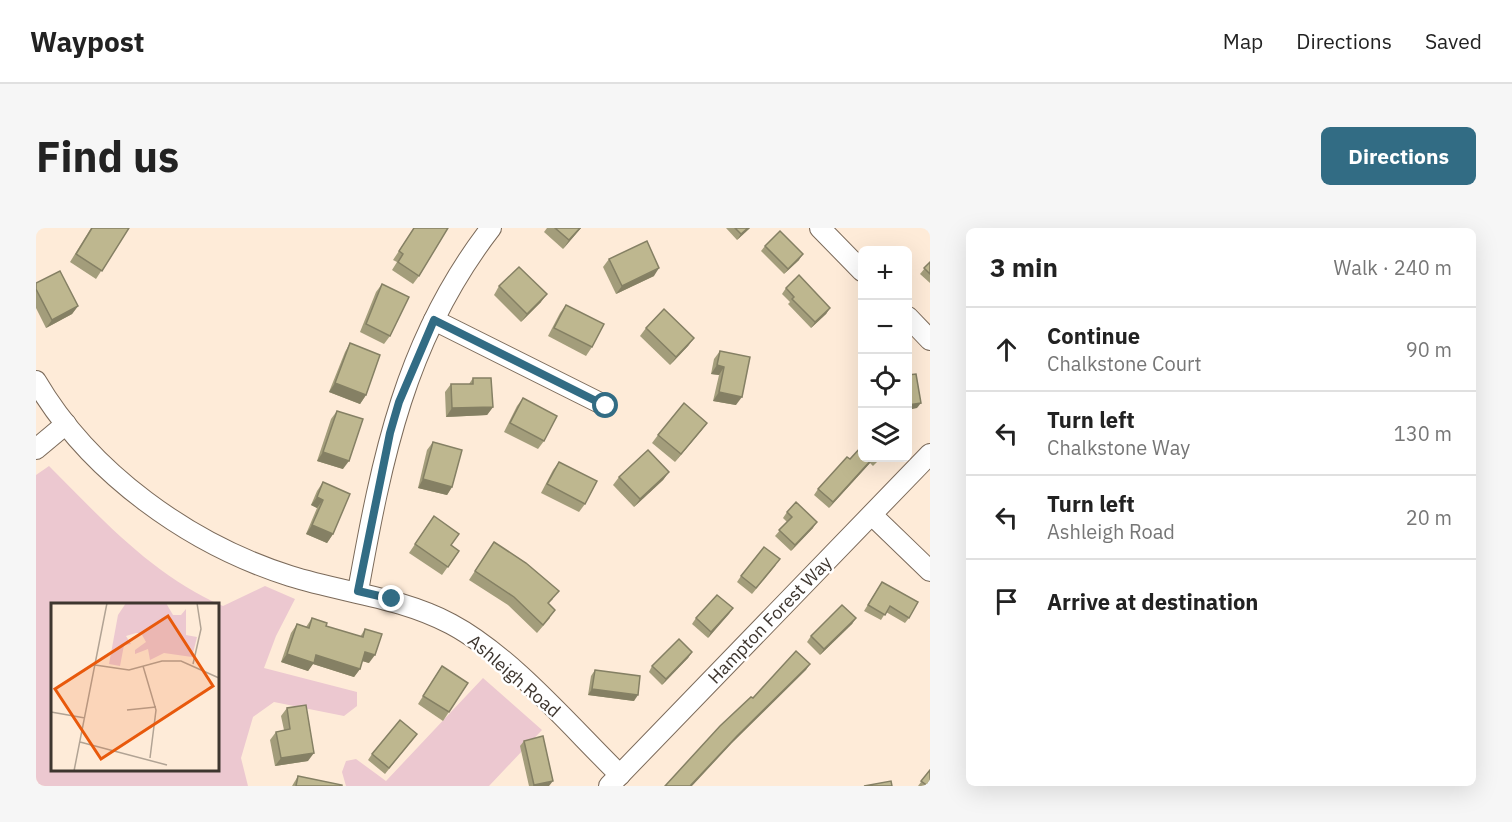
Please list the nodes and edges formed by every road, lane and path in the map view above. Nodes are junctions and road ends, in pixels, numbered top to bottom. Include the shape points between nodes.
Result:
1 (491, 228) edge
2 (820, 228) edge
3 (858, 267) edge
4 (434, 320) junction
5 (912, 321) edge
6 (930, 340) edge
7 (36, 381) edge
8 (606, 406) dead end
9 (66, 424) junction
10 (36, 449) edge
11 (930, 454) edge
12 (872, 515) junction
13 (930, 571) edge
14 (358, 591) junction
15 (614, 780) edge

1 - 4 street via 465,264
2 - 3 street
4 - 8 street
4 - 14 street via 390,433
5 - 6 street
7 - 9 street, Ashleigh Road
9 - 10 street
9 - 14 street, Ashleigh Road via 123,483 192,532 271,569
11 - 12 street, Hampton Forest Way
12 - 13 street
12 - 15 street, Hampton Forest Way
14 - 15 street, Ashleigh Road via 417,608 474,639 526,683

